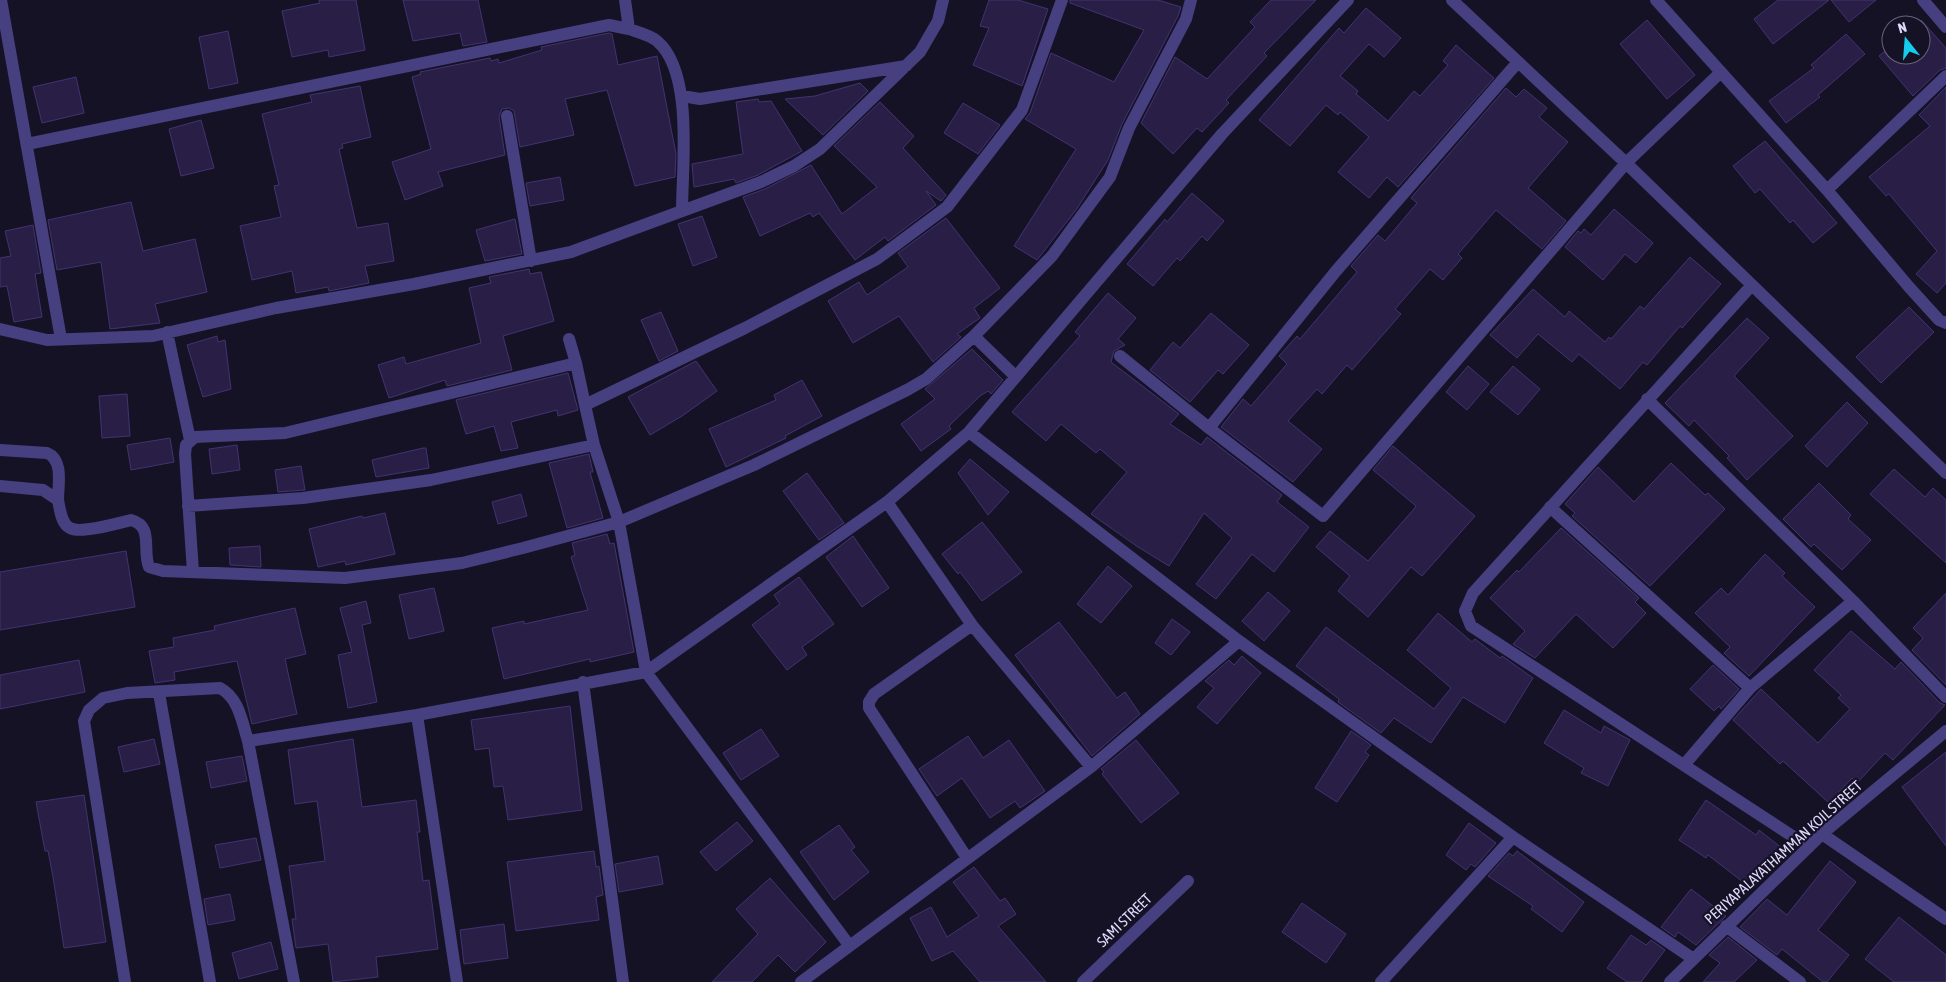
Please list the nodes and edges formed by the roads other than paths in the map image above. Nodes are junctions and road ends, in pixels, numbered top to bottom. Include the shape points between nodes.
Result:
1 (1, 0) edge
2 (625, 0) edge
3 (943, 0) edge
4 (1062, 0) edge
5 (1191, 0) edge
6 (1348, 0) edge
7 (1452, 0) edge
8 (1656, 0) edge
9 (1923, 0) edge
10 (1946, 27) edge
11 (629, 29) junction
12 (1518, 62) junction
13 (906, 66) junction
14 (1721, 72) junction
15 (1946, 76) edge
16 (682, 96) junction
17 (507, 116) dead end
18 (27, 144) junction
19 (1626, 163) junction
20 (1827, 190) junction
21 (682, 211) junction
22 (531, 260) junction
23 (1752, 285) junction
24 (1946, 323) edge
25 (0, 329) edge
26 (167, 332) junction
27 (974, 336) junction
28 (61, 339) junction
29 (569, 339) dead end
30 (1120, 356) dead end
31 (576, 363) junction
32 (1016, 377) junction
33 (1647, 398) junction
34 (585, 405) junction
35 (1209, 428) junction
36 (969, 432) junction
37 (190, 440) junction
38 (594, 445) junction
39 (0, 450) edge
40 (1946, 473) edge
41 (0, 486) edge
42 (58, 500) junction
43 (887, 502) junction
44 (188, 506) junction
45 (1550, 507) junction
46 (620, 522) junction
47 (193, 572) junction
48 (1853, 601) junction
49 (972, 625) junction
50 (1239, 641) junction
51 (646, 672) junction
52 (583, 682) junction
53 (1750, 688) junction
54 (159, 693) junction
55 (1946, 697) edge
56 (417, 715) junction
57 (1946, 731) edge
58 (248, 741) junction
59 (1684, 764) junction
60 (1091, 767) junction
61 (1822, 834) junction
62 (1513, 837) junction
63 (1809, 847) junction
64 (967, 858) junction
65 (1188, 880) dead end
66 (1946, 919) edge
67 (1726, 926) junction
68 (850, 945) junction
69 (1692, 958) junction
70 (125, 982) edge
71 (210, 982) edge
72 (294, 982) edge
73 (457, 982) edge
74 (623, 982) edge
75 (801, 982) edge
76 (1083, 982) edge
77 (1381, 982) edge
78 (1670, 982) edge
79 (1800, 982) edge

1 - 18 street
2 - 11 street
3 - 13 street via 931,35
4 - 34 street via 1022,110 947,207 877,259 745,328
5 - 27 street via 1186,19 1129,128 1110,177 1052,256
6 - 32 street via 1222,134
7 - 12 street
8 - 14 street
9 - 10 street
11 - 16 street via 656,40 667,52
11 - 18 street via 609,25
12 - 19 street
12 - 35 street via 1336,271
13 - 16 street via 700,99
13 - 21 street via 820,149 794,166 761,182
14 - 19 street
14 - 20 street
15 - 20 street
16 - 21 street
17 - 22 street
18 - 28 street
19 - 23 street
19 - 35 street via 1323,516
20 - 24 street via 1909,287 1939,320
21 - 22 street via 571,252
22 - 26 street
23 - 33 street
23 - 40 street
25 - 28 street via 47,340
26 - 28 street via 153,336
26 - 37 street
27 - 32 street
27 - 46 street via 908,390 754,465
29 - 31 street
30 - 35 street
31 - 34 street
31 - 37 street via 285,433 195,437
32 - 36 street
33 - 45 street
33 - 48 street
34 - 38 street
36 - 43 street
36 - 50 street
37 - 44 street via 185,454
38 - 44 street via 431,480 303,498
38 - 46 street
39 - 42 street via 53,455 58,466
41 - 42 street via 43,490
42 - 47 street via 63,521 69,528 78,530 131,520 139,522 145,530 149,566 163,571
43 - 49 street
43 - 51 street
44 - 47 street
45 - 53 street
45 - 59 street via 1472,593 1466,611 1471,626
46 - 47 street via 462,563 345,578
46 - 51 street
48 - 53 street
48 - 55 street
49 - 60 street
49 - 64 street via 874,694 868,708
50 - 60 street
50 - 62 street
51 - 52 street
51 - 68 street
52 - 56 street
52 - 74 street
53 - 59 street
54 - 58 street via 220,688 236,704
54 - 70 street via 126,693 103,698 89,710 84,721
54 - 71 street
56 - 58 street
56 - 73 street
57 - 61 street, PERIYAPALAYATHAMMAN KOIL STREET
58 - 72 street
59 - 63 street
60 - 64 street
61 - 63 street, PERIYAPALAYATHAMMAN KOIL STREET
61 - 66 street
62 - 69 street
62 - 77 street
63 - 67 street, PERIYAPALAYATHAMMAN KOIL STREET
64 - 68 street
65 - 76 street, SAMI STREET
67 - 69 street, PERIYAPALAYATHAMMAN KOIL STREET
67 - 79 street
68 - 75 street
69 - 78 street, PERIYAPALAYATHAMMAN KOIL STREET

